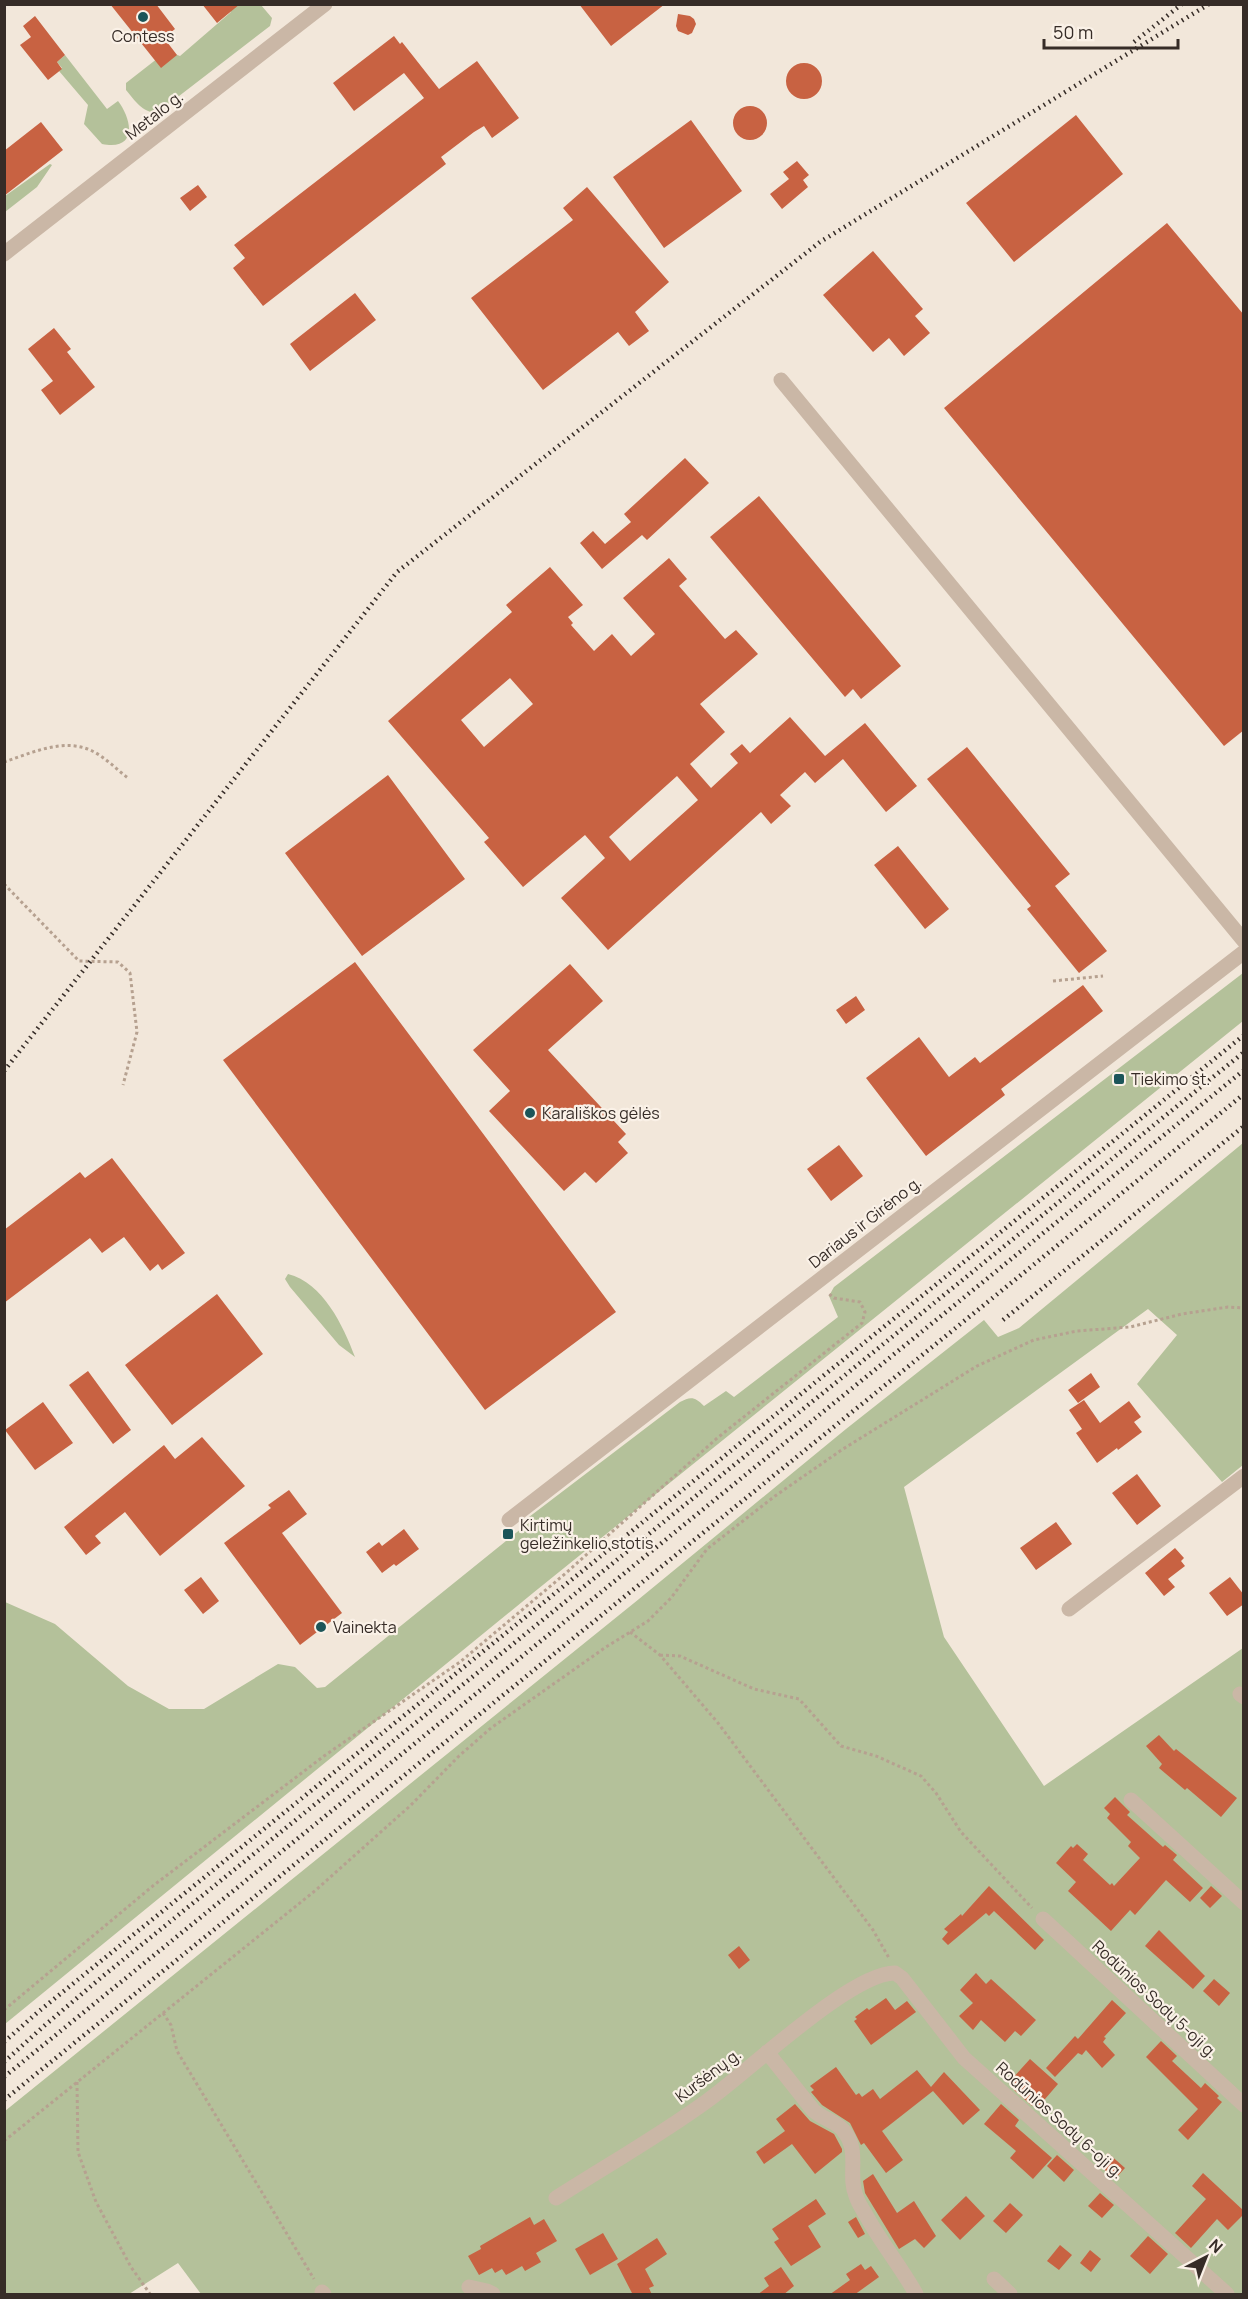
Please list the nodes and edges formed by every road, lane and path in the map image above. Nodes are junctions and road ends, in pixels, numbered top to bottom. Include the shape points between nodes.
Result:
1 (325, 4) edge
2 (4, 254) edge
3 (781, 380) dead end
4 (4, 762) edge
5 (128, 778) dead end
6 (4, 884) edge
7 (1244, 941) edge
8 (1244, 952) edge
9 (1103, 976) dead end
10 (1053, 981) dead end
11 (123, 1085) dead end
12 (815, 1283) junction
13 (1244, 1308) edge
14 (1244, 1476) edge
15 (509, 1520) dead end
16 (1069, 1609) dead end
17 (630, 1632) junction
18 (660, 1655) junction
19 (1131, 1800) dead end
20 (1244, 1903) edge
21 (1043, 1919) joint
22 (895, 1973) junction
23 (4, 2010) edge
24 (163, 2013) junction
25 (767, 2052) junction
26 (77, 2082) junction
27 (1244, 2105) edge
28 (4, 2141) edge
29 (556, 2198) dead end
30 (994, 2279) dead end
31 (469, 2287) dead end
32 (323, 2293) edge
33 (150, 2295) edge
34 (493, 2295) edge
35 (916, 2295) edge
36 (1010, 2295) edge
37 (1227, 2295) edge

1 - 2 street, Metalo g.
3 - 7 street
4 - 5 path via 44,748 65,746 90,750
6 - 11 path via 79,961 118,962 130,973 137,1032
8 - 12 street, Dariaus ir Girėno g.
9 - 10 path
12 - 15 street, Dariaus ir Girėno g.
12 - 23 path via 834,1298 860,1302 865,1312 862,1323 716,1439 460,1662 324,1756 164,1877
13 - 17 path via 1182,1314 1130,1327 1034,1340 977,1366 775,1496 706,1549 671,1598 648,1621
14 - 16 street
17 - 18 path
17 - 24 path via 491,1728 324,1882
18 - 21 path via 680,1656 754,1689 799,1699 841,1746 921,1776 961,1832
18 - 22 path via 718,1723 873,1930
19 - 20 street
21 - 27 street, Rodūnios Sodų 5-oji g.
22 - 25 street, Kuršėnų g. via 878,1976 845,1994
22 - 37 street, Rodūnios Sodų 6-oji g. via 964,2058
24 - 26 path
24 - 32 path via 171,2025 177,2051
25 - 29 street, Kuršėnų g. via 708,2101
25 - 35 street via 813,2110 837,2124 848,2137 854,2151 856,2197
26 - 28 path
26 - 33 path via 78,2152 96,2202
30 - 36 street
31 - 34 street

